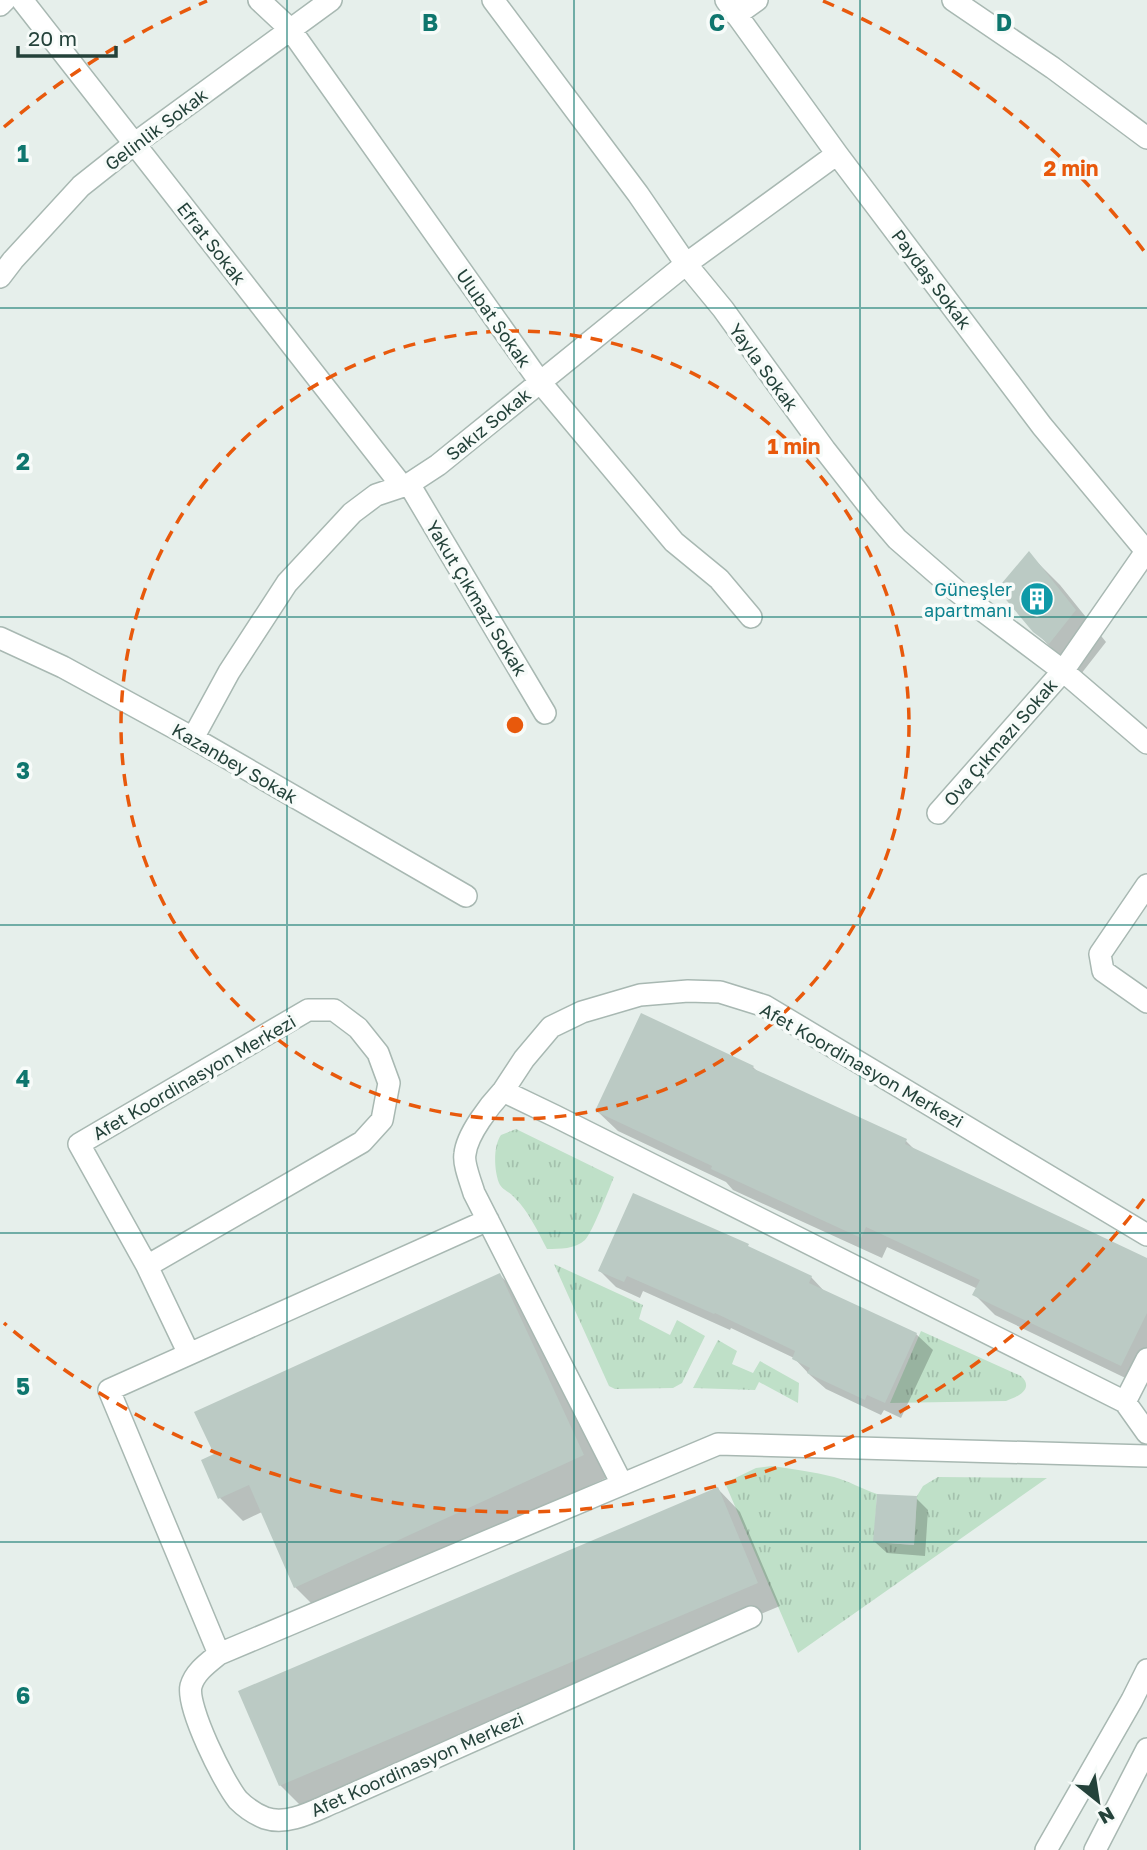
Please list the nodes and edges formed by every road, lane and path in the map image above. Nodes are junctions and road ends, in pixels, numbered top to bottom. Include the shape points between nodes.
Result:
1 (5, 0) edge
2 (22, 0) edge
3 (259, 0) edge
4 (331, 0) edge
5 (493, 0) edge
6 (757, 0) edge
7 (958, 1) edge
8 (0, 5) edge
9 (731, 7) edge
10 (290, 29) junction
11 (1147, 138) edge
12 (134, 144) junction
13 (837, 154) junction
14 (686, 264) junction
15 (0, 277) edge
16 (540, 382) junction
17 (406, 485) junction
18 (1146, 551) edge
19 (751, 617) dead end
20 (0, 638) edge
21 (1063, 671) junction
22 (545, 713) dead end
23 (192, 738) junction
24 (1147, 743) edge
25 (938, 813) dead end
26 (1147, 885) edge
27 (466, 896) dead end
28 (1147, 1002) edge
29 (503, 1091) junction
30 (488, 1220) junction
31 (1147, 1235) edge
32 (147, 1266) junction
33 (189, 1354) junction
34 (1147, 1359) edge
35 (1125, 1402) junction
36 (1147, 1433) edge
37 (1147, 1456) edge
38 (622, 1484) junction
39 (751, 1617) dead end
40 (219, 1654) junction
41 (1147, 1670) edge
42 (1147, 1749) edge
43 (1046, 1850) edge
44 (1095, 1850) edge

1 - 8 street
2 - 12 street, Efrat Sokak
3 - 10 street, Ulubat Sokak
4 - 10 street, Gelinlik Sokak
5 - 14 street, Yayla Sokak
6 - 9 street
7 - 11 street
9 - 13 street, Paydaş Sokak
10 - 12 street, Gelinlik Sokak
10 - 16 street, Ulubat Sokak
12 - 15 street, Gelinlik Sokak via 81,186
12 - 17 street, Efrat Sokak
13 - 14 street, Sakız Sokak
13 - 18 street, Paydaş Sokak via 1042,426
14 - 16 street, Sakız Sokak
14 - 21 street, Yayla Sokak via 897,539 958,592
16 - 17 street, Sakız Sokak via 461,448
16 - 19 street, Ulubat Sokak via 674,542 719,579
17 - 22 street, Yakut Çıkmazı Sokak
17 - 23 street, Sakız Sokak via 376,495 352,513 287,583
18 - 21 street, Ova Çıkmazı Sokak
20 - 23 street, Kazanbey Sokak
21 - 24 street, Yayla Sokak
21 - 25 street, Ova Çıkmazı Sokak
23 - 27 street, Kazanbey Sokak
26 - 28 street via 1100,954 1102,971
29 - 30 street, Afet Koordinasyon Merkezi via 473,1132 464,1155
29 - 31 street, Afet Koordinasyon Merkezi via 551,1027 582,1012 640,995 720,992 765,1006
29 - 35 street
30 - 33 street
30 - 38 street, Afet Koordinasyon Merkezi
32 - 32 street, Afet Koordinasyon Merkezi via 362,1142 382,1120 389,1083 378,1053 358,1028 334,1010 308,1010 79,1144
32 - 33 street, Afet Koordinasyon Merkezi
33 - 40 street via 109,1390
34 - 35 street
35 - 36 street
37 - 38 street, Afet Koordinasyon Merkezi via 718,1444
38 - 40 street, Afet Koordinasyon Merkezi
39 - 40 street, Afet Koordinasyon Merkezi via 287,1820 250,1811 237,1799 212,1756 194,1709 191,1687 201,1669
41 - 43 street
42 - 44 street

